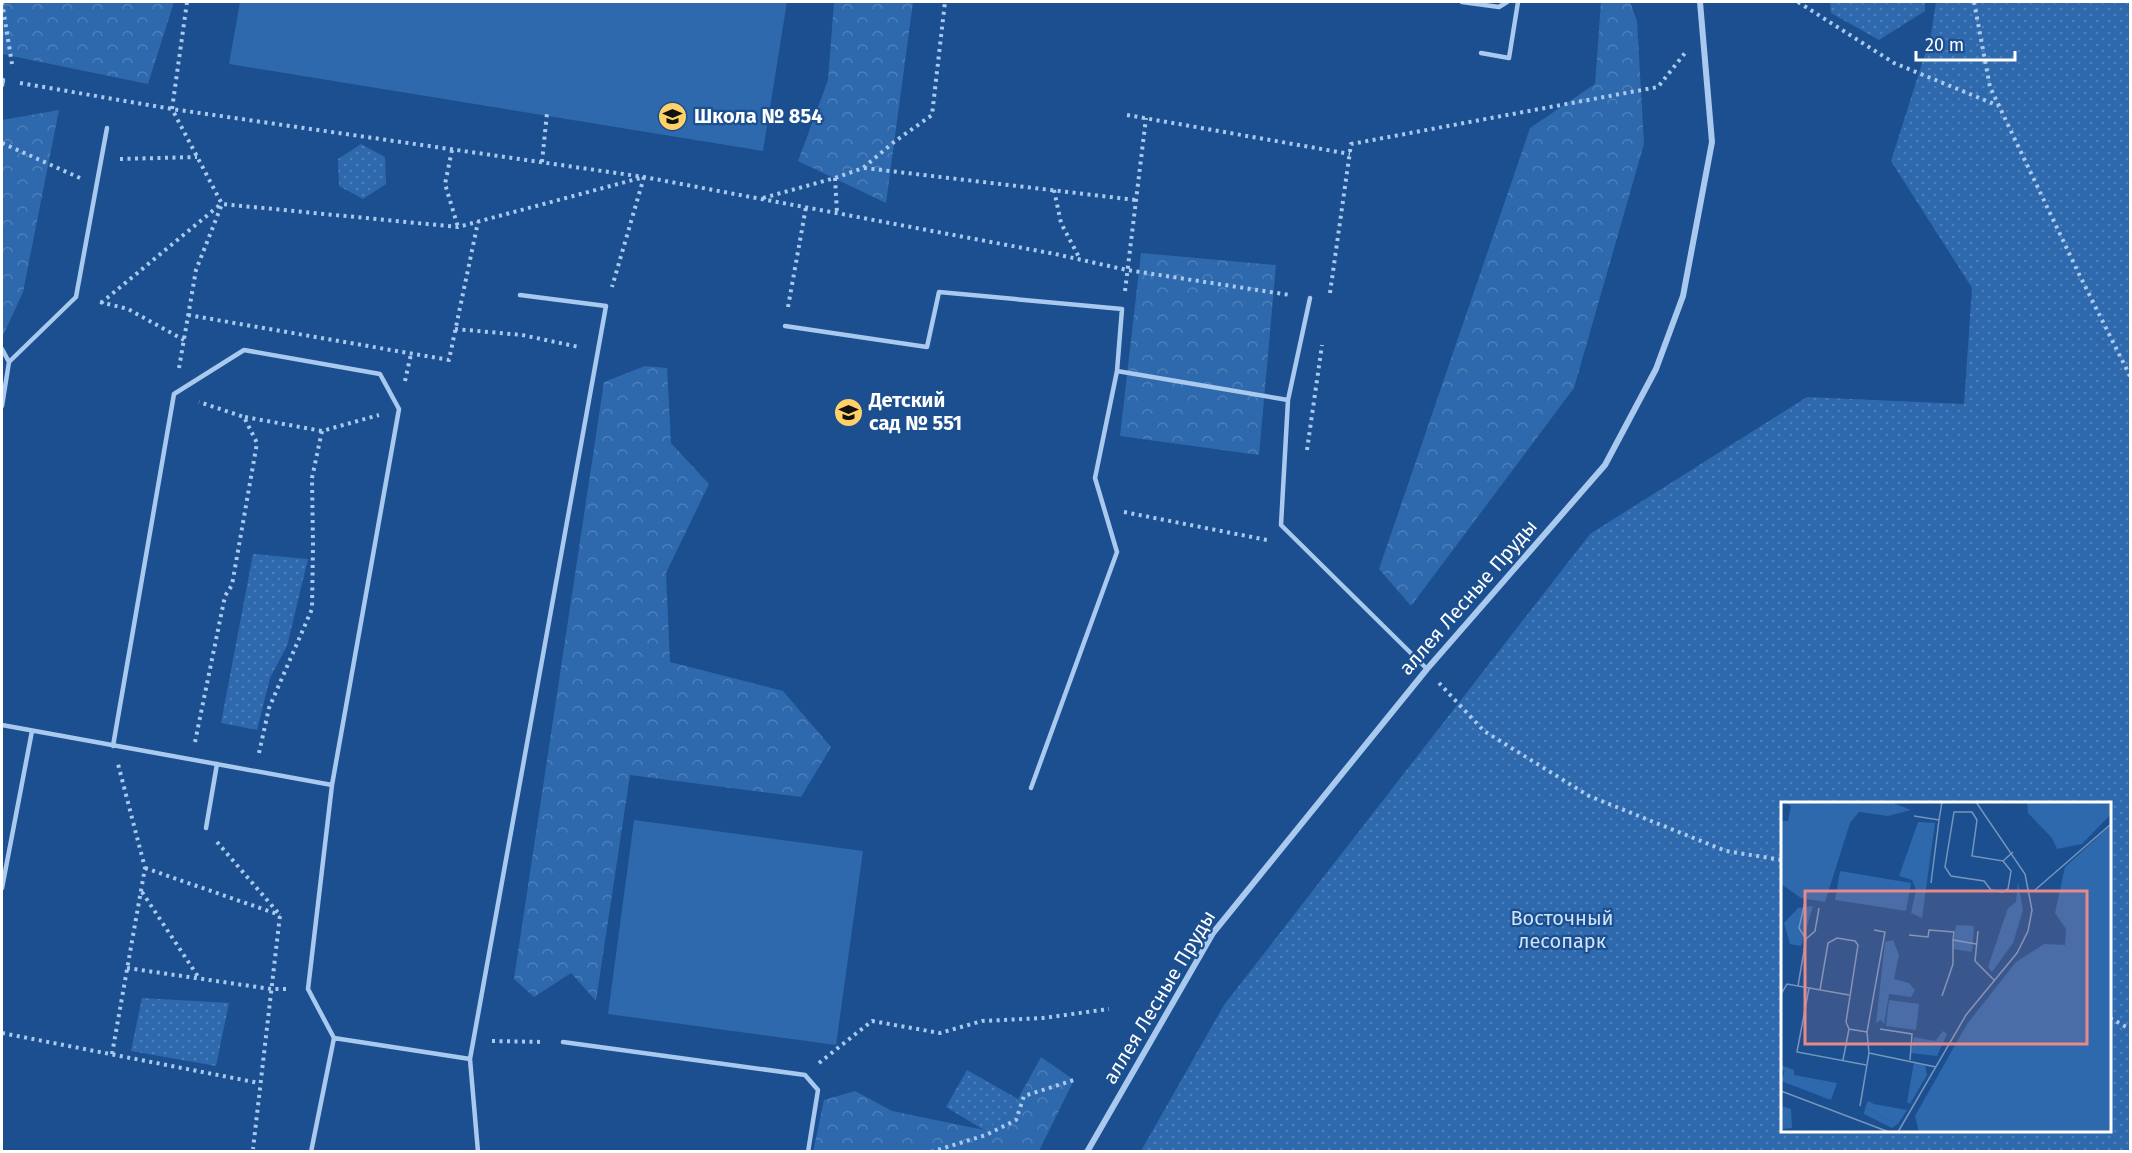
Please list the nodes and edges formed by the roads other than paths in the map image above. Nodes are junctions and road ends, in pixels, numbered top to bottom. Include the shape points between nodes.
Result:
1 (1462, 2) edge
2 (1507, 2) edge
3 (1518, 2) edge
4 (1700, 2) edge
5 (1481, 53) dead end
6 (107, 128) dead end
7 (520, 295) dead end
8 (1310, 298) road end
9 (785, 326) road end
10 (2, 349) edge
11 (9, 362) junction
12 (1118, 371) junction
13 (1288, 400) junction
14 (2, 406) edge
15 (1427, 669) junction
16 (2, 725) edge
17 (32, 731) junction
18 (113, 746) junction
19 (217, 764) junction
20 (332, 785) junction
21 (1031, 788) dead end
22 (206, 828) road end
23 (2, 888) edge
24 (334, 1038) junction
25 (563, 1042) road end
26 (470, 1059) junction
27 (311, 1152) edge
28 (478, 1152) edge
29 (808, 1152) edge
30 (1087, 1152) edge

1 - 2 lane via 1498,7
3 - 5 lane via 1509,58
4 - 15 street, аллея Лесные Пруды via 1712,142 1683,296 1656,369 1605,465
6 - 11 lane via 76,297
7 - 26 lane via 606,306
8 - 13 lane
9 - 12 lane via 927,346 939,292 1122,309
10 - 11 lane
11 - 14 lane
12 - 13 lane
12 - 21 lane via 1095,478 1117,552
13 - 15 lane via 1281,525
15 - 30 street, аллея Лесные Пруды via 1213,933
16 - 17 lane
17 - 18 lane
17 - 23 lane
18 - 19 lane
18 - 20 lane via 174,394 244,350 380,374 399,409
19 - 20 lane
19 - 22 lane
20 - 24 lane via 309,989
24 - 26 lane
24 - 27 lane
25 - 29 lane via 805,1075 818,1090
26 - 28 lane

